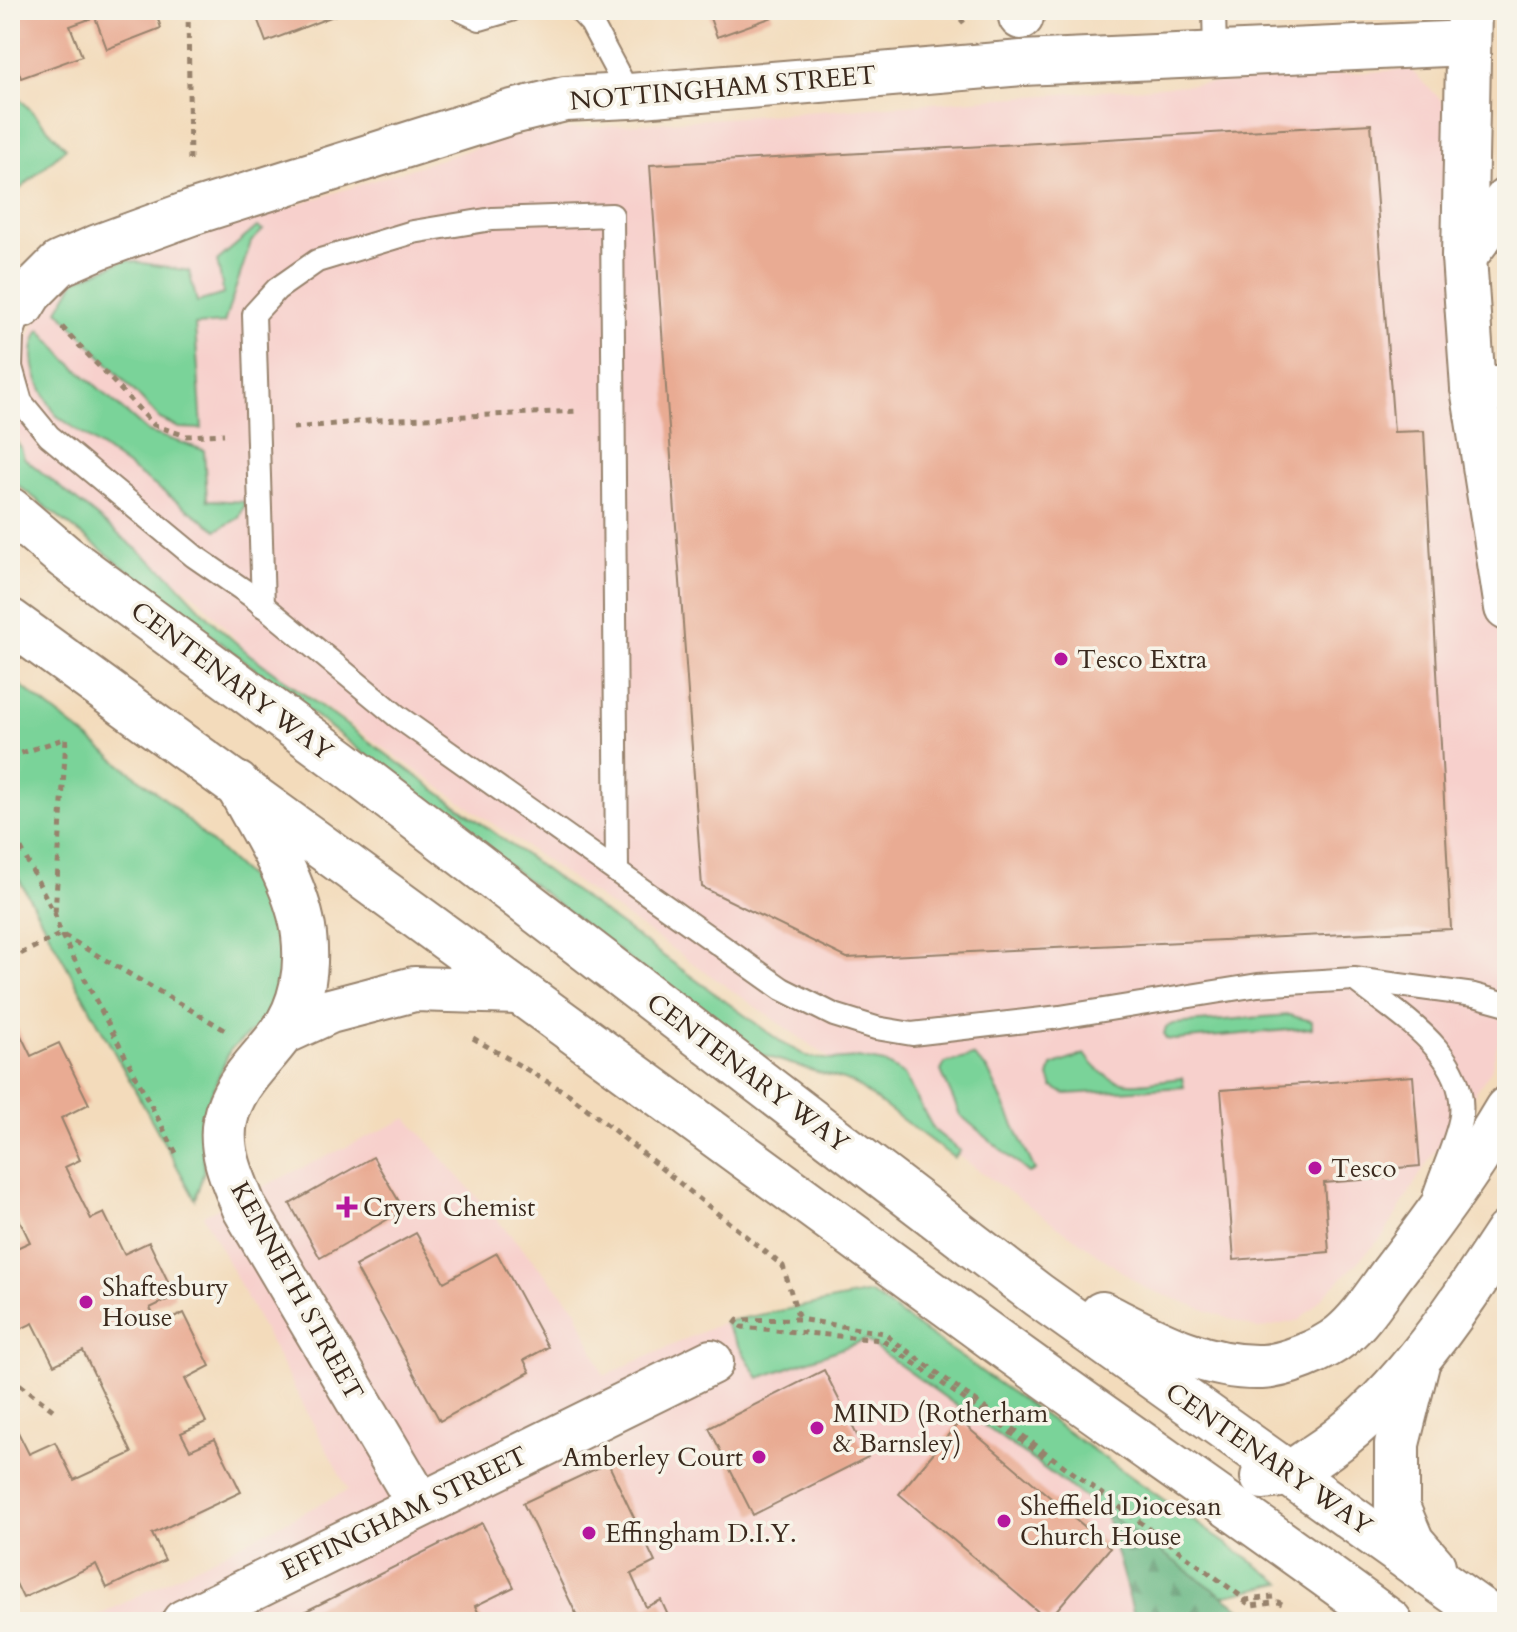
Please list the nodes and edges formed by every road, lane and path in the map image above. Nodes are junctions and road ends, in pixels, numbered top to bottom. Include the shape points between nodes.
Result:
1 (188, 10) edge
2 (461, 10) edge
3 (511, 10) edge
4 (579, 10) edge
5 (1214, 10) edge
6 (1469, 27) edge
7 (1215, 53) junction
8 (630, 96) junction
9 (1507, 200) edge
10 (191, 213) junction
11 (1464, 257) junction
12 (26, 300) junction
13 (1490, 388) edge
14 (614, 410) junction
15 (258, 431) junction
16 (10, 510) edge
17 (263, 606) junction
18 (1507, 608) edge
19 (10, 621) edge
20 (10, 757) edge
21 (237, 784) junction
22 (10, 827) edge
23 (617, 872) junction
24 (55, 915) junction
25 (61, 934) junction
26 (10, 959) edge
27 (1354, 979) junction
28 (519, 992) junction
29 (1507, 1004) edge
30 (467, 1034) dead end
31 (273, 1043) junction
32 (1507, 1109) edge
33 (177, 1155) dead end
34 (1507, 1233) edge
35 (1421, 1236) junction
36 (966, 1240) junction
37 (799, 1319) junction
38 (1419, 1357) junction
39 (711, 1362) junction
40 (10, 1377) edge
41 (53, 1410) dead end
42 (1288, 1473) junction
43 (1185, 1474) junction
44 (420, 1505) junction
45 (1452, 1590) junction
46 (1283, 1595) dead end
47 (1278, 1602) dead end
48 (184, 1622) edge
49 (1390, 1622) edge
50 (1497, 1622) edge

1 - 10 path
2 - 3 lane via 480,19
4 - 8 lane
5 - 7 lane
6 - 7 main road, NOTTINGHAM STREET
6 - 11 main road
7 - 8 main road, NOTTINGHAM STREET via 1009,64
8 - 10 main road, NOTTINGHAM STREET via 565,99 508,113
9 - 11 main road
10 - 12 main road, NOTTINGHAM STREET via 59,264
11 - 13 main road
12 - 15 path via 154,425 186,436
12 - 17 lane via 12,336 11,367 21,402 49,436
13 - 18 main road
14 - 15 path
14 - 15 lane via 612,215 492,219 413,232 317,261 277,289 254,314
14 - 23 lane
15 - 17 lane
16 - 36 main road, CENTENARY WAY
17 - 23 lane via 397,716
19 - 21 main road
20 - 24 path via 66,738
21 - 28 main road
21 - 31 main road, KENNETH STREET via 294,894 304,934 299,1002
22 - 24 path
23 - 27 lane via 782,989 834,1015 912,1034 1258,985
24 - 25 path
25 - 26 path
25 - 31 path
25 - 33 path
27 - 29 lane
27 - 35 lane via 1435,1046 1457,1081 1461,1116
28 - 31 main road, KENNETH STREET via 414,989 330,1011
28 - 43 main road
30 - 37 path via 570,1095 783,1266
31 - 44 main road, KENNETH STREET via 235,1089 224,1123 227,1163 245,1209
32 - 35 main road
34 - 38 main road
35 - 36 main road via 1341,1336 1302,1357 1265,1367 1224,1365 1174,1349
36 - 42 main road, CENTENARY WAY
37 - 39 path via 738,1320
37 - 46 path via 883,1333 1246,1600
38 - 42 main road via 1343,1438
38 - 45 main road via 1397,1444 1397,1507 1412,1542
39 - 44 main road, EFFINGHAM STREET
39 - 47 path via 730,1347 742,1327 882,1340 1252,1606
40 - 41 path
42 - 43 main road via 1250,1479
42 - 45 main road, CENTENARY WAY
43 - 49 main road
44 - 48 main road, EFFINGHAM STREET
45 - 50 main road, CENTENARY WAY

